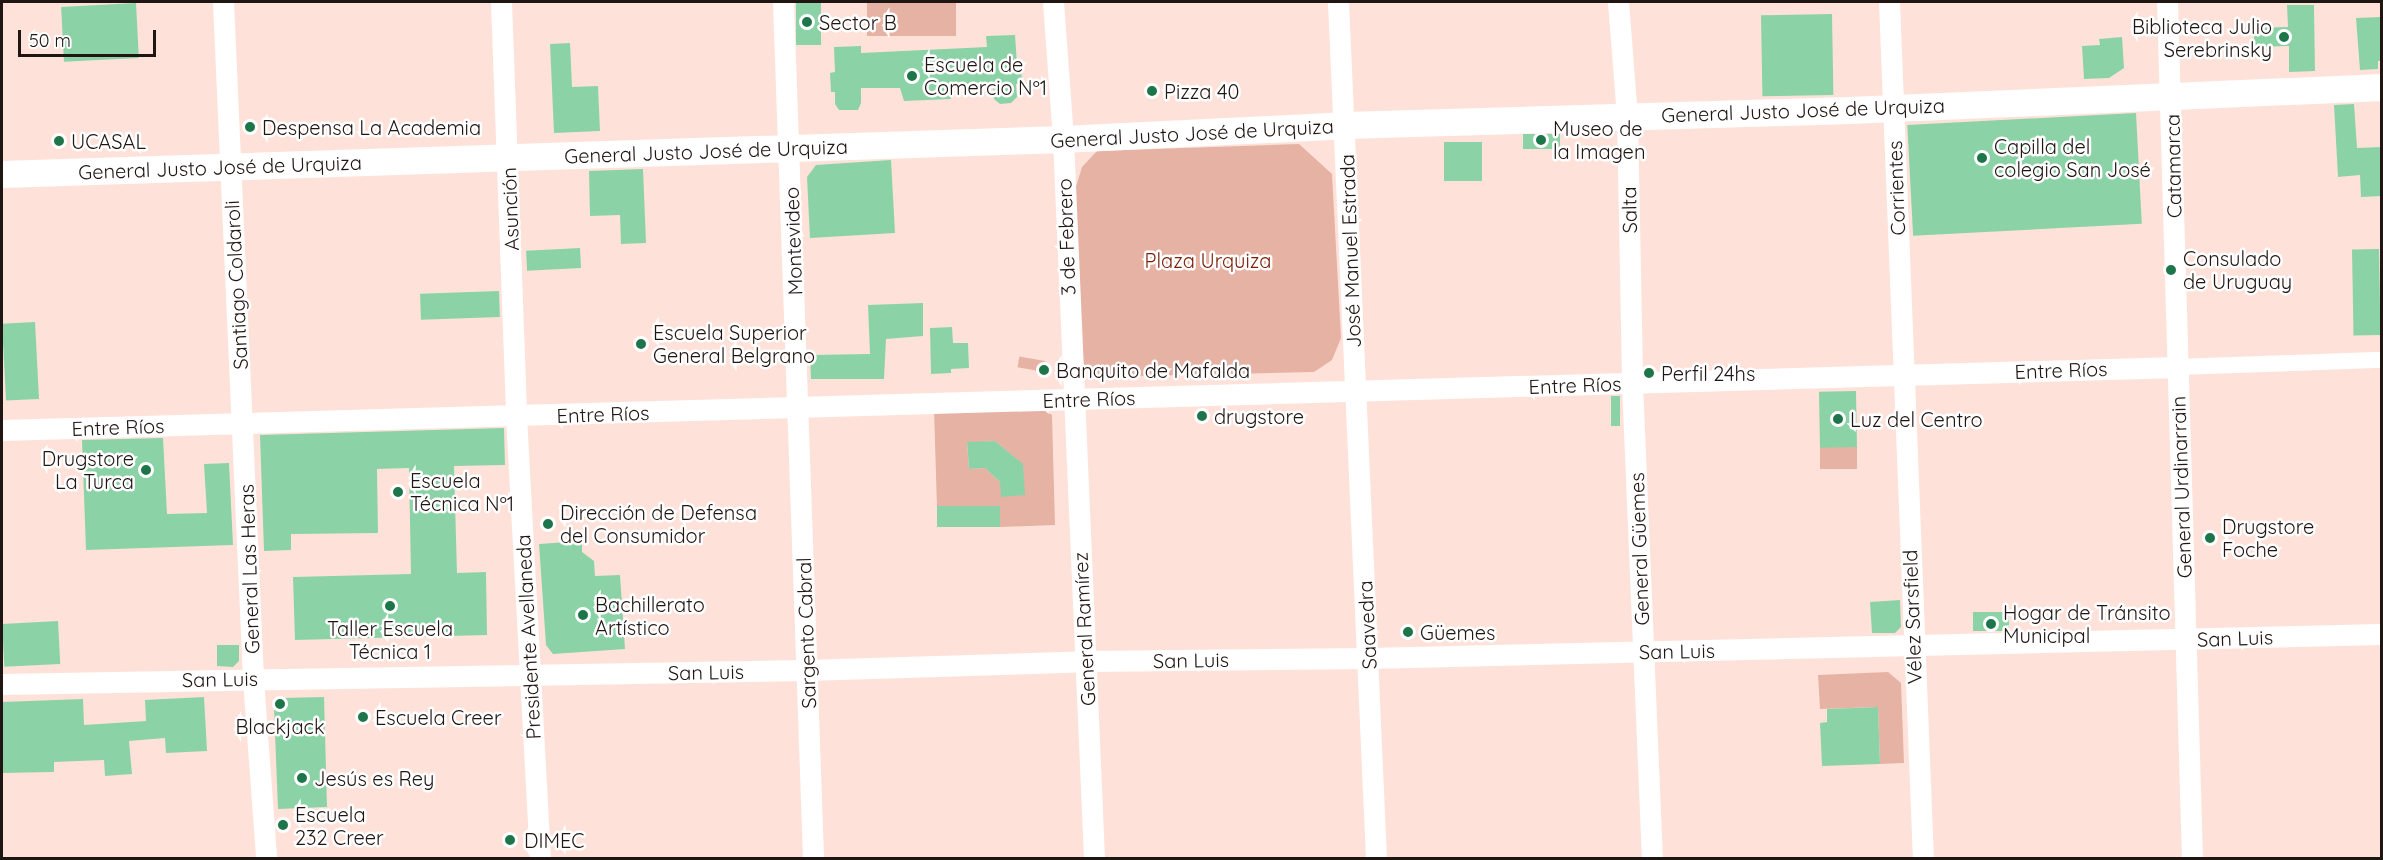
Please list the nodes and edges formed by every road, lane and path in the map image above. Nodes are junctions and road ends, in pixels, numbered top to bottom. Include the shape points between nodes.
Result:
1 (223, 2) edge
2 (501, 2) edge
3 (783, 2) edge
4 (1053, 2) edge
5 (1338, 2) edge
6 (1618, 2) edge
7 (1889, 2) edge
8 (2167, 2) edge
9 (2382, 87) edge
10 (2172, 96) junction
11 (1894, 108) junction
12 (1627, 116) junction
13 (1345, 125) junction
14 (1063, 139) junction
15 (790, 149) junction
16 (508, 158) junction
17 (230, 166) junction
18 (2, 174) edge
19 (2382, 360) edge
20 (2177, 367) junction
21 (1903, 375) junction
22 (1632, 383) junction
23 (1356, 392) junction
24 (1072, 400) junction
25 (799, 408) junction
26 (516, 416) junction
27 (243, 424) junction
28 (2, 430) edge
29 (2382, 634) edge
30 (2185, 639) junction
31 (1913, 645) junction
32 (1643, 651) junction
33 (1369, 658) junction
34 (1086, 661) junction
35 (807, 670) junction
36 (530, 675) junction
37 (253, 679) junction
38 (2, 684) edge
39 (266, 858) edge
40 (540, 858) edge
41 (813, 858) edge
42 (1094, 858) edge
43 (1376, 858) edge
44 (1652, 858) edge
45 (1923, 858) edge
46 (2192, 858) edge

1 - 17 street, Santiago Coldaroli
2 - 16 street, Asunción
3 - 15 street, Montevideo
4 - 14 street, 3 de Febrero
5 - 13 street, José Manuel Estrada
6 - 12 street, Salta
7 - 11 street, Corrientes
8 - 10 street, Catamarca
9 - 10 street, General Justo José de Urquiza
10 - 11 street, General Justo José de Urquiza
10 - 20 street, Catamarca
11 - 12 street, General Justo José de Urquiza
11 - 21 street, Corrientes
12 - 13 street, General Justo José de Urquiza
12 - 22 street, Salta
13 - 14 street, General Justo José de Urquiza
13 - 23 street, José Manuel Estrada
14 - 15 street, General Justo José de Urquiza
14 - 24 street, 3 de Febrero
15 - 16 street, General Justo José de Urquiza
15 - 25 street, Montevideo
16 - 17 street, General Justo José de Urquiza
16 - 26 street, Asunción
17 - 18 street, General Justo José de Urquiza
17 - 27 street, Santiago Coldaroli
19 - 20 street
20 - 21 street, Entre Ríos
20 - 30 street, General Urdinarrain
21 - 22 street, Entre Ríos
21 - 31 street, Vélez Sarsfield
22 - 23 street, Entre Ríos
22 - 32 street, General Güemes
23 - 24 street, Entre Ríos
23 - 33 street, Saavedra
24 - 25 street, Entre Ríos
24 - 34 street, General Ramírez
25 - 26 street, Entre Ríos
25 - 35 street, Sargento Cabral
26 - 27 street, Entre Ríos
26 - 36 street, Presidente Avellaneda
27 - 28 street, Entre Ríos
27 - 37 street, General Las Heras
29 - 30 street, San Luis
30 - 31 street, San Luis
30 - 46 street, General Urdinarrain
31 - 32 street, San Luis
31 - 45 street, Vélez Sarsfield
32 - 33 street, San Luis
32 - 44 street, General Güemes
33 - 34 street, San Luis
33 - 43 street, Saavedra
34 - 35 street, San Luis
34 - 42 street, General Ramírez
35 - 36 street, San Luis
35 - 41 street, Sargento Cabral
36 - 37 street, San Luis
36 - 40 street, Presidente Avellaneda
37 - 38 street, San Luis
37 - 39 street, General Las Heras

